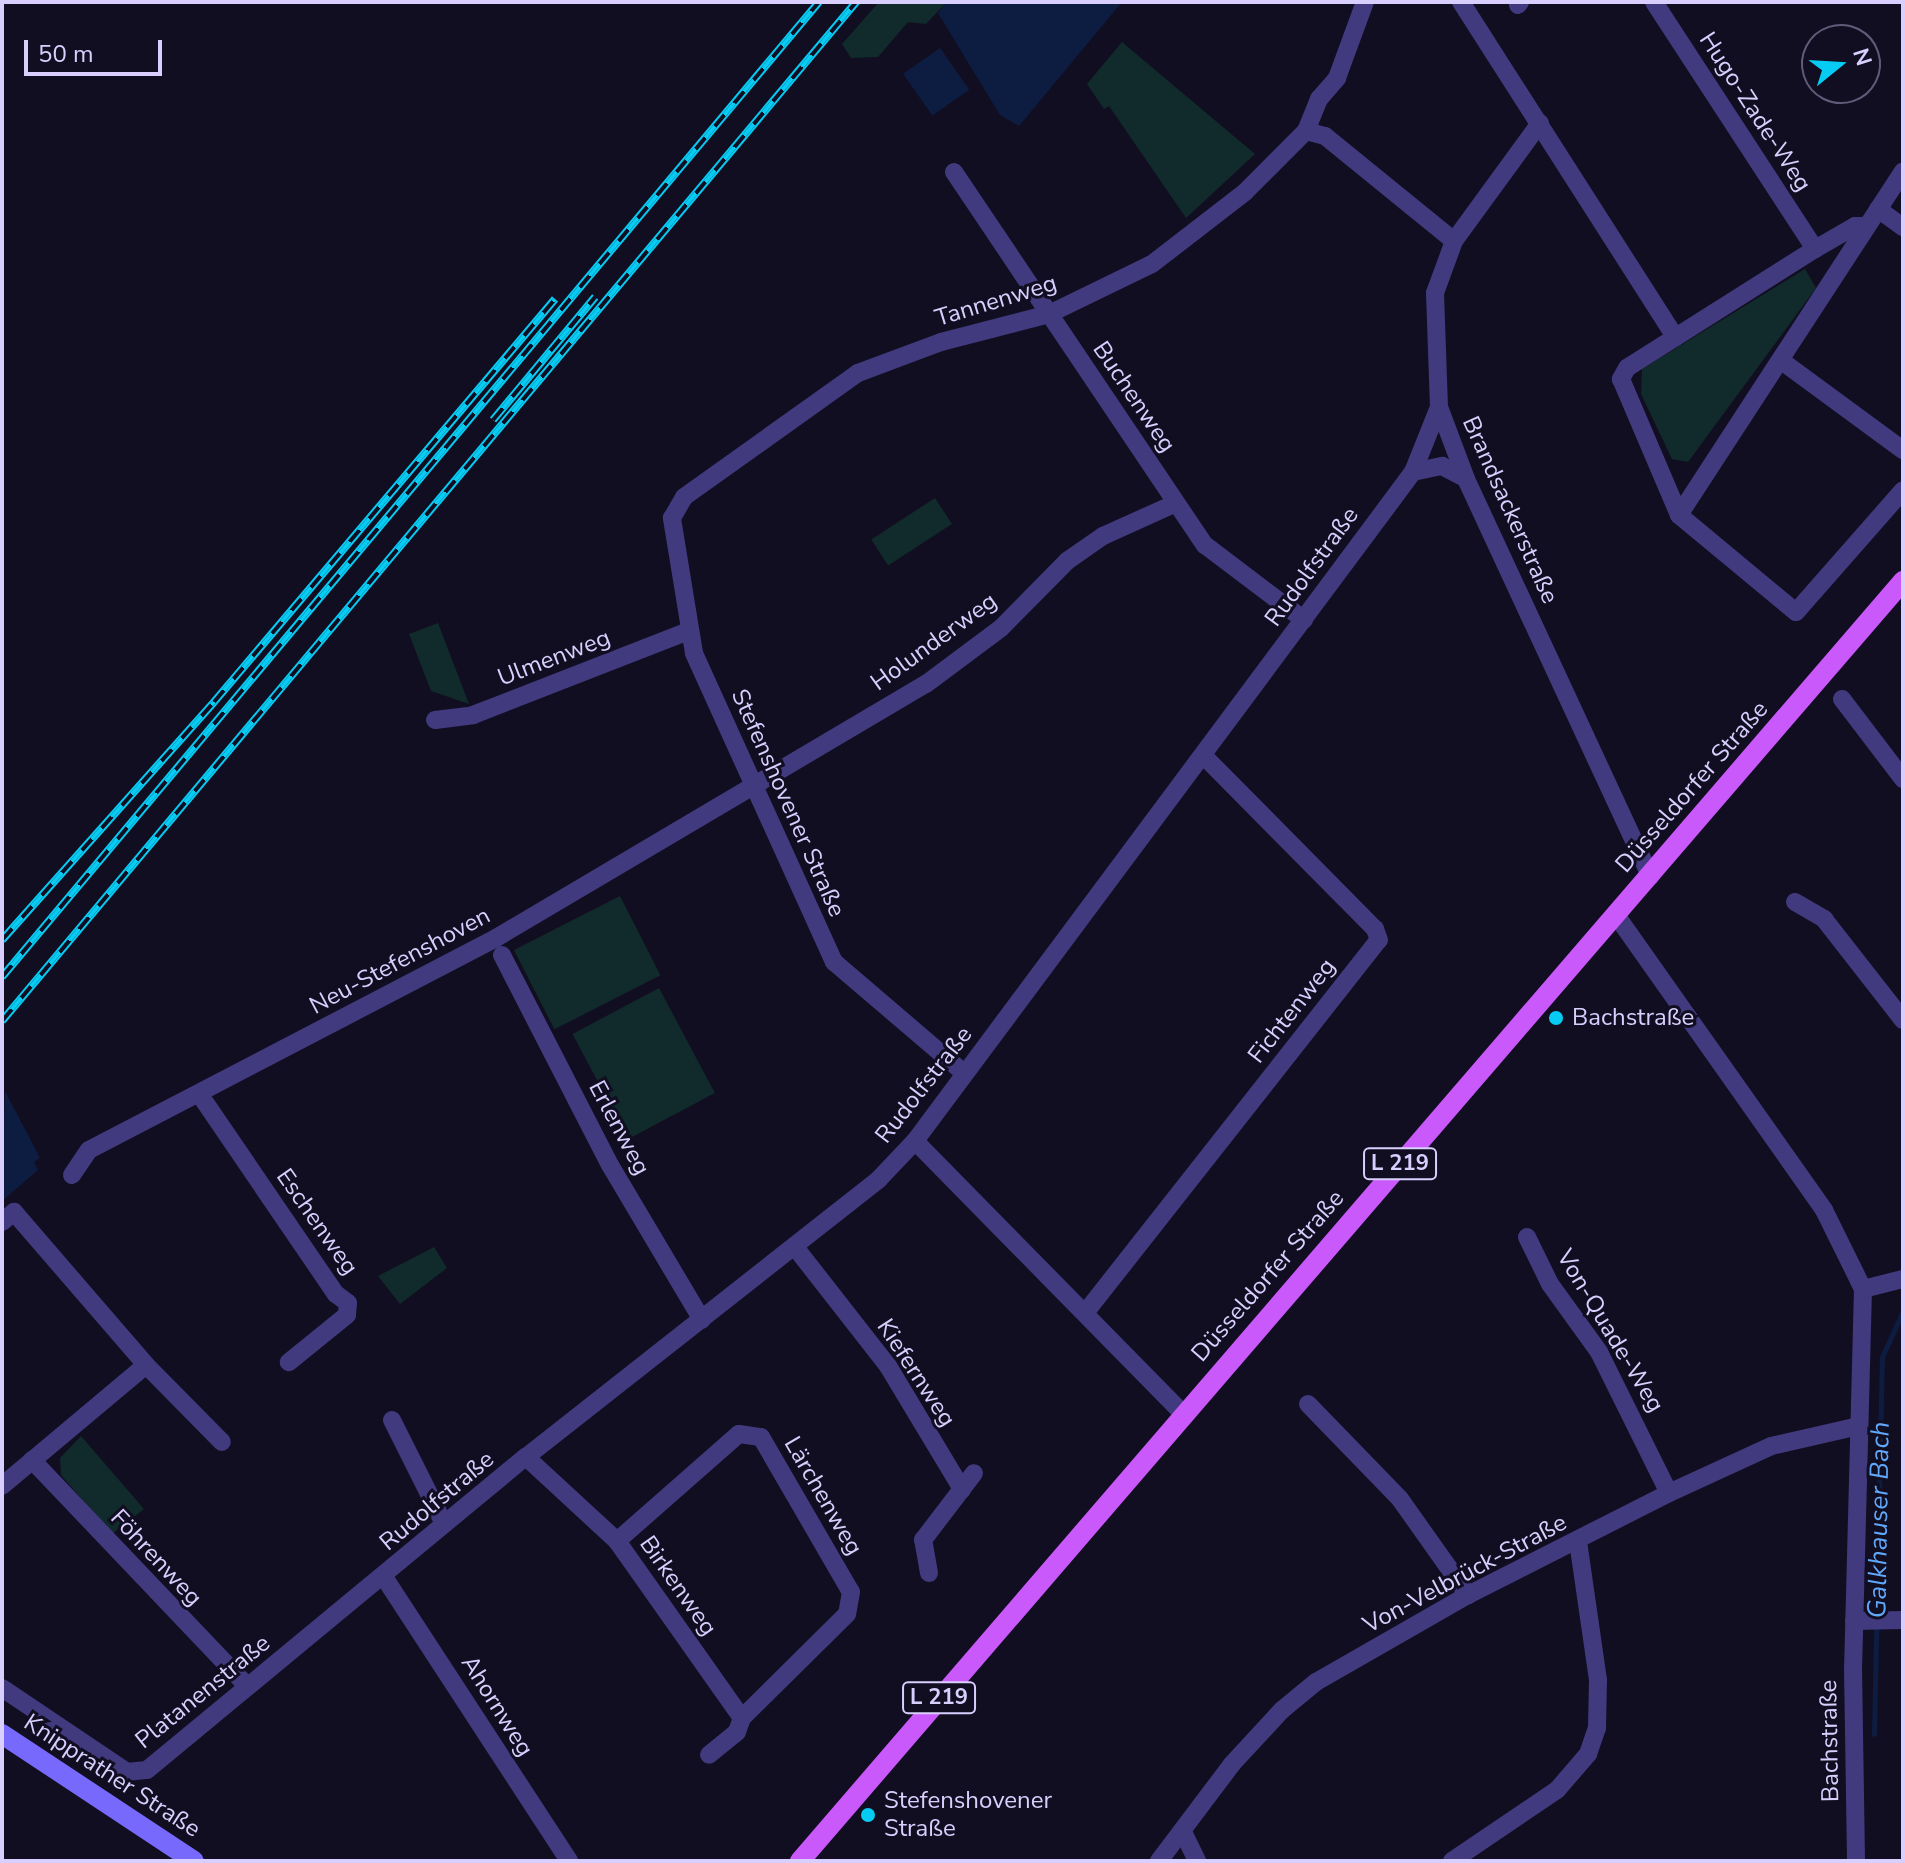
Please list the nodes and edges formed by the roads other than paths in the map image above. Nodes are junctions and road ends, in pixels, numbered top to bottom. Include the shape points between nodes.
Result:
1 (1365, 2) edge
2 (1461, 2) edge
3 (1654, 2) edge
4 (1540, 123) junction
5 (1306, 131) junction
6 (954, 172) dead end
7 (1903, 172) edge
8 (1878, 209) junction
9 (1867, 226) junction
10 (1903, 227) edge
11 (1454, 241) junction
12 (1815, 249) junction
13 (1049, 314) junction
14 (1675, 337) junction
15 (1783, 362) junction
16 (1439, 407) junction
17 (1903, 450) edge
18 (1413, 472) junction
19 (1466, 479) junction
20 (1903, 490) edge
21 (684, 497) joint
22 (1176, 503) junction
23 (1679, 515) junction
24 (1903, 581) edge
25 (1304, 620) junction
26 (688, 631) junction
27 (1842, 699) dead end
28 (435, 720) dead end
29 (1204, 756) junction
30 (1903, 779) edge
31 (753, 787) junction
32 (1650, 876) junction
33 (1795, 902) dead end
34 (1616, 915) junction
35 (502, 955) dead end
36 (1903, 1020) edge
37 (964, 1073) junction
38 (200, 1095) junction
39 (915, 1141) junction
40 (72, 1175) dead end
41 (8, 1217) edge
42 (1527, 1237) dead end
43 (795, 1247) junction
44 (1903, 1279) edge
45 (1863, 1289) junction
46 (1085, 1313) junction
47 (702, 1320) junction
48 (289, 1362) dead end
49 (146, 1365) junction
50 (1308, 1404) dead end
51 (1183, 1414) junction
52 (392, 1420) dead end
53 (1859, 1426) junction
54 (222, 1442) dead end
55 (526, 1457) junction
56 (32, 1460) junction
57 (974, 1473) dead end
58 (2, 1486) edge
59 (962, 1489) junction
60 (1669, 1493) junction
61 (444, 1524) junction
62 (617, 1541) junction
63 (1578, 1542) junction
64 (929, 1573) dead end
65 (384, 1577) junction
66 (1468, 1595) junction
67 (348, 1607) joint
68 (1903, 1620) edge
69 (1854, 1621) junction
70 (247, 1686) junction
71 (2, 1688) edge
72 (742, 1718) junction
73 (2, 1734) edge
74 (709, 1755) dead end
75 (1183, 1832) junction
76 (194, 1861) edge
77 (569, 1861) edge
78 (800, 1861) edge
79 (1159, 1861) edge
80 (1197, 1861) edge
81 (1452, 1861) edge
82 (1856, 1861) edge

1 - 5 street, Tannenweg via 1337,78 1319,99
2 - 4 street
3 - 12 street, Hugo-Zade-Weg
4 - 11 street, Brandsackerstraße
4 - 14 street
5 - 11 street via 1325,136
5 - 13 street, Tannenweg via 1245,192 1152,264
6 - 13 street, Buchenweg
7 - 8 street
8 - 9 street
8 - 10 street
9 - 12 street via 1855,226
9 - 15 street via 1864,239
11 - 16 street, Brandsackerstraße via 1435,293
12 - 14 street
13 - 21 street, Tannenweg via 941,342 858,373
13 - 22 street, Buchenweg
14 - 23 street via 1627,368 1621,379
15 - 17 street
15 - 23 street via 1725,440
16 - 18 street, Rudolfstraße
16 - 19 street, Brandsackerstraße
18 - 19 street via 1442,466
18 - 25 street, Rudolfstraße
19 - 32 street, Brandsackerstraße
20 - 23 street via 1796,612
21 - 26 street, Stefenshovener Straße via 672,518
22 - 25 street, Buchenweg via 1205,545
22 - 31 street, Holunderweg via 1103,536 1067,561 1001,628 926,684
24 - 32 main road, Düsseldorfer Straße / L 219
25 - 29 street, Rudolfstraße
26 - 28 street, Ulmenweg via 473,715
26 - 31 street, Stefenshovener Straße
27 - 30 street
29 - 37 street, Rudolfstraße
29 - 46 street, Fichtenweg via 1375,929 1379,940
31 - 37 street, Stefenshovener Straße via 834,962
31 - 38 street, Neu-Stefenshoven via 496,938
32 - 34 main road, Düsseldorfer Straße / L 219
33 - 36 street via 1824,919
34 - 45 street, Bachstraße via 1824,1210
34 - 51 main road, Düsseldorfer Straße / L 219
35 - 47 street, Erlenweg via 610,1165
37 - 39 street, Rudolfstraße
38 - 40 street, Neu-Stefenshoven via 89,1150
38 - 48 street, Eschenweg via 336,1294 348,1303 347,1315
39 - 43 street, Rudolfstraße via 868,1188
39 - 46 street
41 - 49 street
42 - 60 street, Von-Quade-Weg via 1550,1284 1620,1390
43 - 47 street, Rudolfstraße
43 - 59 street, Kiefernweg via 888,1366
44 - 45 street
45 - 53 street, Bachstraße
46 - 51 street
47 - 55 street, Rudolfstraße
49 - 54 street
49 - 56 street
50 - 66 street via 1400,1499
51 - 78 main road, Düsseldorfer Straße / L 219
52 - 61 street
53 - 60 street, Von-Velbrück-Straße via 1771,1446
53 - 69 street, Bachstraße
55 - 61 street, Rudolfstraße
55 - 62 street, Birkenweg
56 - 58 street
56 - 70 street, Föhrenweg
57 - 59 street
59 - 64 street via 923,1540
60 - 63 street, Von-Velbrück-Straße
61 - 65 street, Rudolfstraße
62 - 72 street, Birkenweg
62 - 72 street, Lärchenweg via 739,1434 761,1437 851,1592 847,1614
63 - 66 street, Von-Velbrück-Straße
63 - 81 street via 1598,1680 1597,1728 1588,1754 1557,1790
65 - 67 street, Rudolfstraße
65 - 77 street, Ahornweg
66 - 75 street, Von-Velbrück-Straße via 1292,1701 1232,1764
67 - 70 street, Platanenstraße
68 - 69 street
69 - 82 street, Bachstraße
70 - 71 street, Platanenstraße via 147,1770 127,1772
72 - 74 street via 737,1732
73 - 76 main road, Knipprather Straße
75 - 79 street, Von-Velbrück-Straße
75 - 80 street

